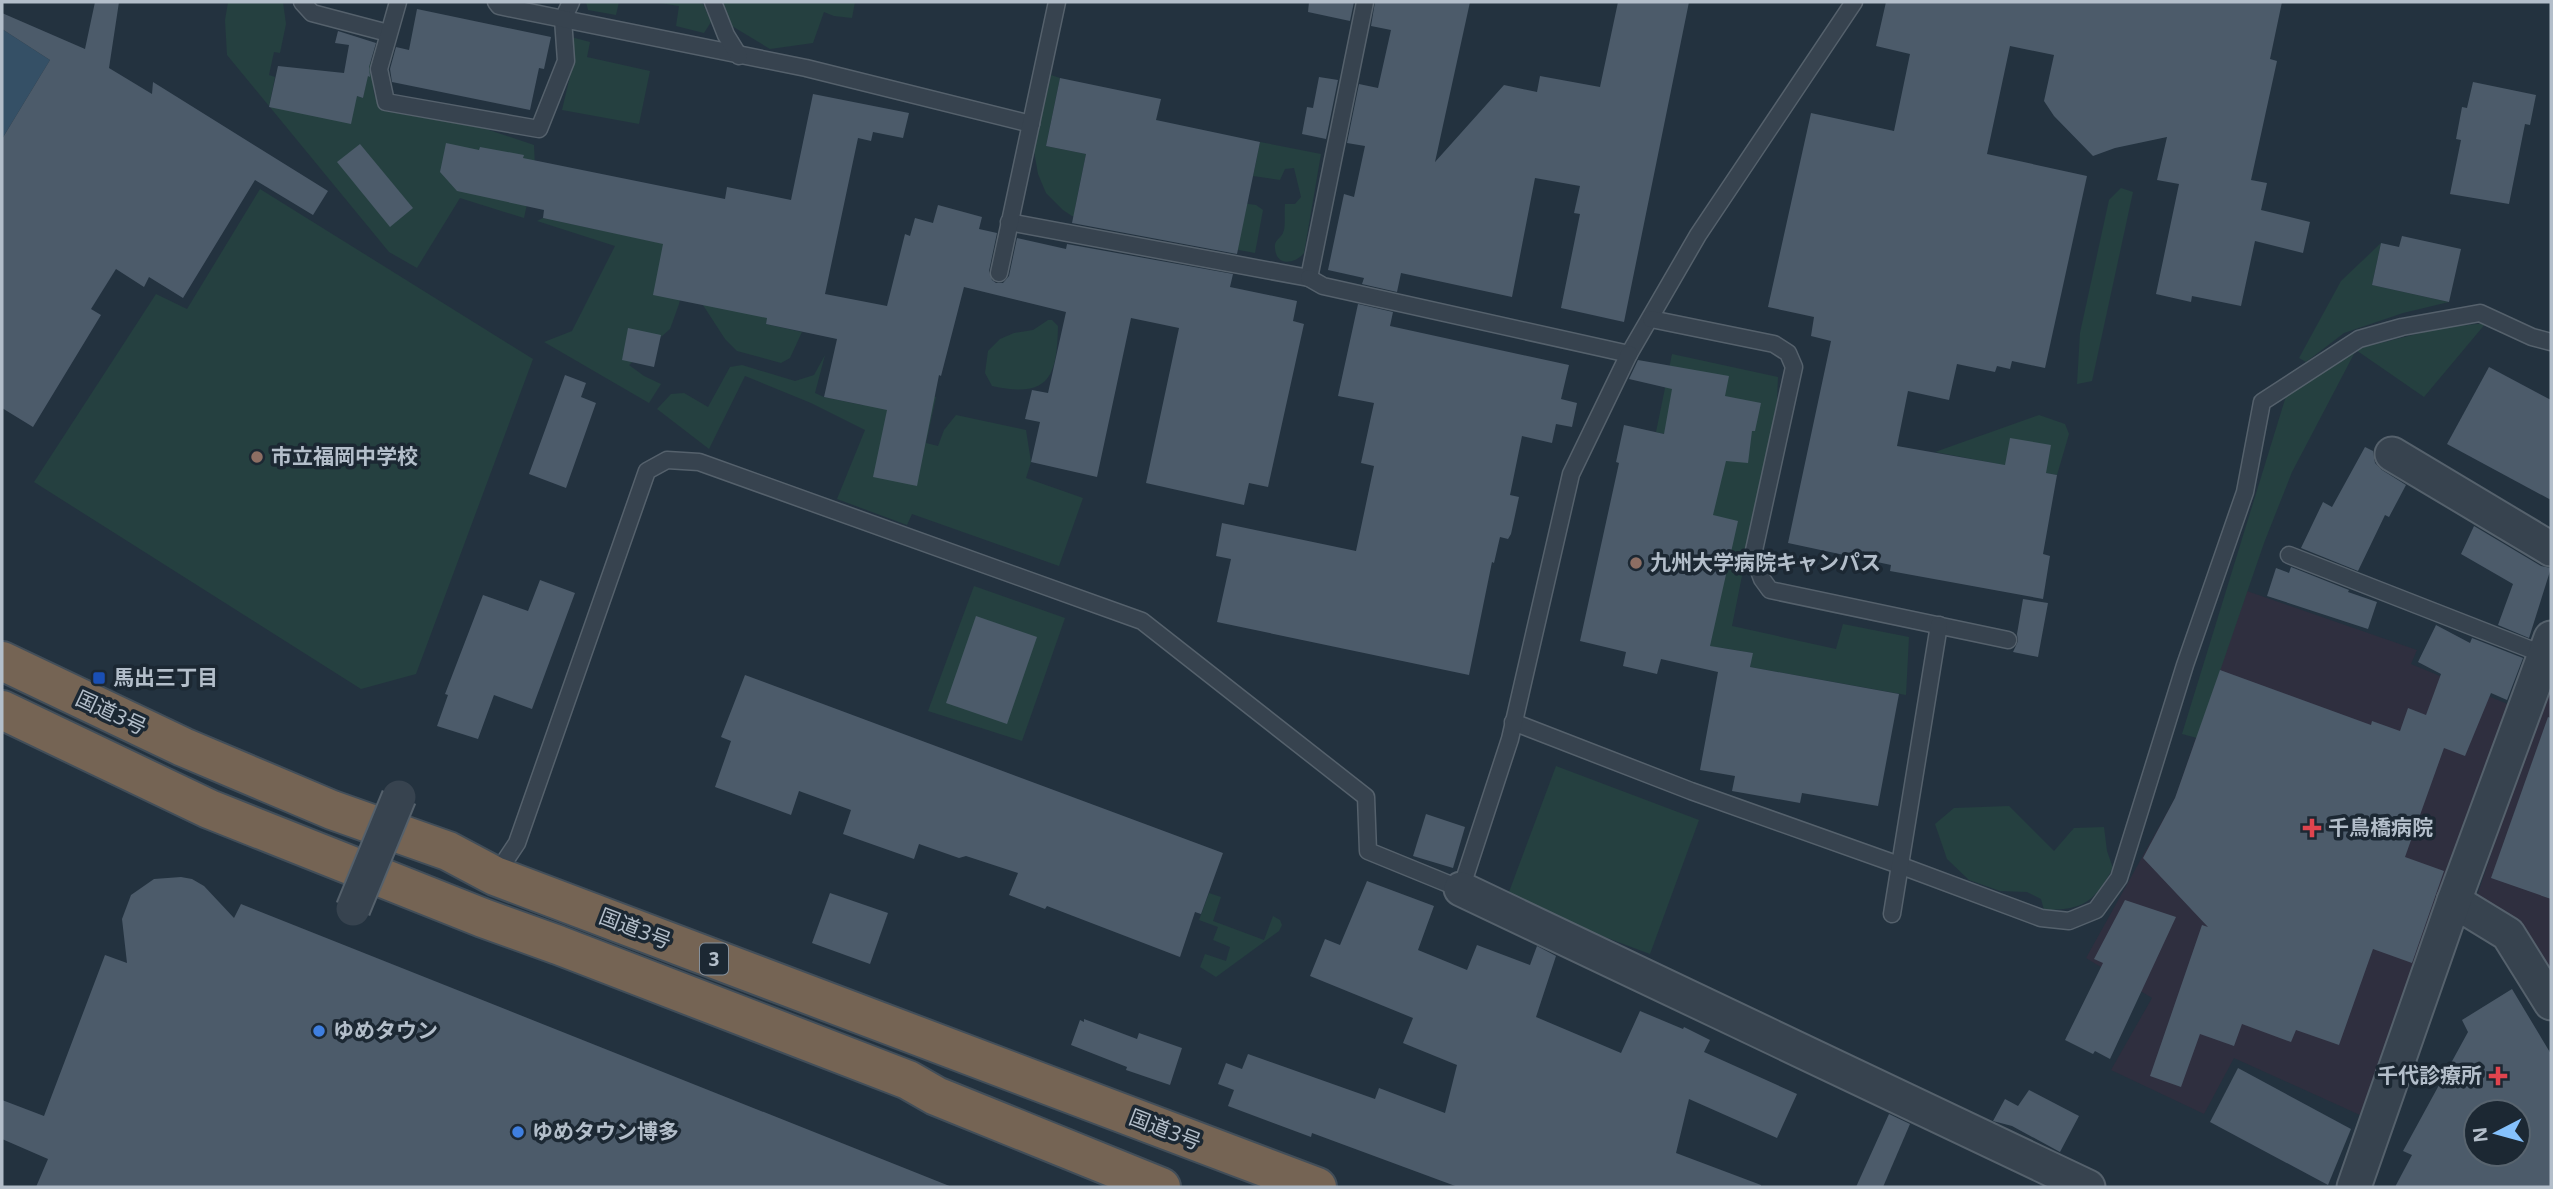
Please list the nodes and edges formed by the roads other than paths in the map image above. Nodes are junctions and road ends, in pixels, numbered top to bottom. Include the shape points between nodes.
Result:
1 (302, 2) edge
2 (398, 2) edge
3 (496, 2) edge
4 (571, 2) edge
5 (713, 2) edge
6 (1057, 2) edge
7 (1365, 2) edge
8 (1854, 2) edge
9 (563, 19) junction
10 (388, 33) junction
11 (739, 55) junction
12 (1031, 124) junction
13 (1009, 222) junction
14 (999, 273) dead end
15 (1309, 278) junction
16 (1651, 319) junction
17 (2551, 342) edge
18 (1629, 354) junction
19 (2392, 453) dead end
20 (2551, 548) edge
21 (2289, 555) dead end
22 (1939, 625) junction
23 (2008, 640) dead end
24 (2548, 647) edge
25 (2, 661) edge
26 (2, 709) edge
27 (1513, 722) junction
28 (399, 797) dead end
29 (1899, 865) junction
30 (495, 876) junction
31 (1461, 888) junction
32 (2454, 901) junction
33 (353, 909) dead end
34 (1892, 914) dead end
35 (2551, 1003) edge
36 (1161, 1187) edge
37 (1317, 1187) edge
38 (2088, 1187) edge
39 (2354, 1187) edge

1 - 10 lane via 312,13
2 - 10 lane
3 - 9 lane
4 - 9 lane
5 - 11 lane
6 - 12 lane
7 - 15 lane
8 - 16 lane via 1698,235
9 - 10 lane via 566,61 540,129 386,102 379,69
9 - 11 lane
11 - 12 lane
12 - 13 lane
13 - 14 lane
13 - 15 lane
15 - 18 lane via 1323,286
16 - 18 lane
16 - 22 lane via 1774,344 1788,354 1794,367 1753,555 1770,590
17 - 29 lane via 2480,313 2402,327 2359,340 2262,402 2245,492 2119,877 2096,910 2069,921 2041,918
18 - 27 lane via 1571,474
19 - 20 street
21 - 24 lane
22 - 23 lane
22 - 29 lane
24 - 32 street
25 - 30 highway, 国道3号 / 3 via 183,747 332,810 448,851
26 - 36 highway, 国道3号 / 3 via 209,809 908,1080 936,1096
27 - 29 lane
27 - 31 lane
28 - 33 street, bridge
29 - 34 lane
30 - 31 lane via 517,843 647,471 667,460 699,462 1142,621 1366,797 1368,851
30 - 37 highway, 国道3号 / 3
31 - 38 street
32 - 35 street via 2508,934
32 - 39 street

